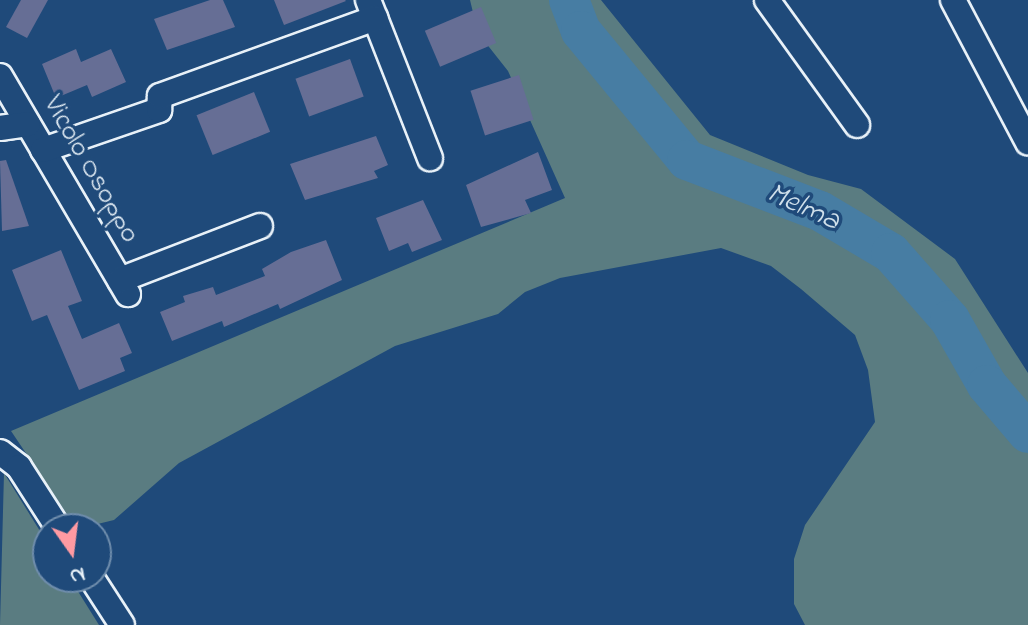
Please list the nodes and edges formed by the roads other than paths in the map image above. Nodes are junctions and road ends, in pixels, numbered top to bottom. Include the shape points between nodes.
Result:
1 (767, 0) edge
2 (953, 0) edge
3 (372, 9) edge
4 (0, 76) edge
5 (28, 124) junction
6 (857, 125) dead end
7 (0, 128) edge
8 (1028, 142) edge
9 (43, 150) junction
10 (430, 158) dead end
11 (260, 226) dead end
12 (0, 452) edge
13 (49, 513) edge
14 (101, 593) edge
15 (122, 625) edge

1 - 6 street via 829,95
2 - 8 street
3 - 9 street via 160,96 159,110
3 - 10 street
4 - 5 street, Vicolo Osoppo
5 - 7 street
5 - 9 street, Vicolo Osoppo
9 - 11 street, Vicolo Osoppo via 124,287
12 - 13 street via 19,467
14 - 15 street

